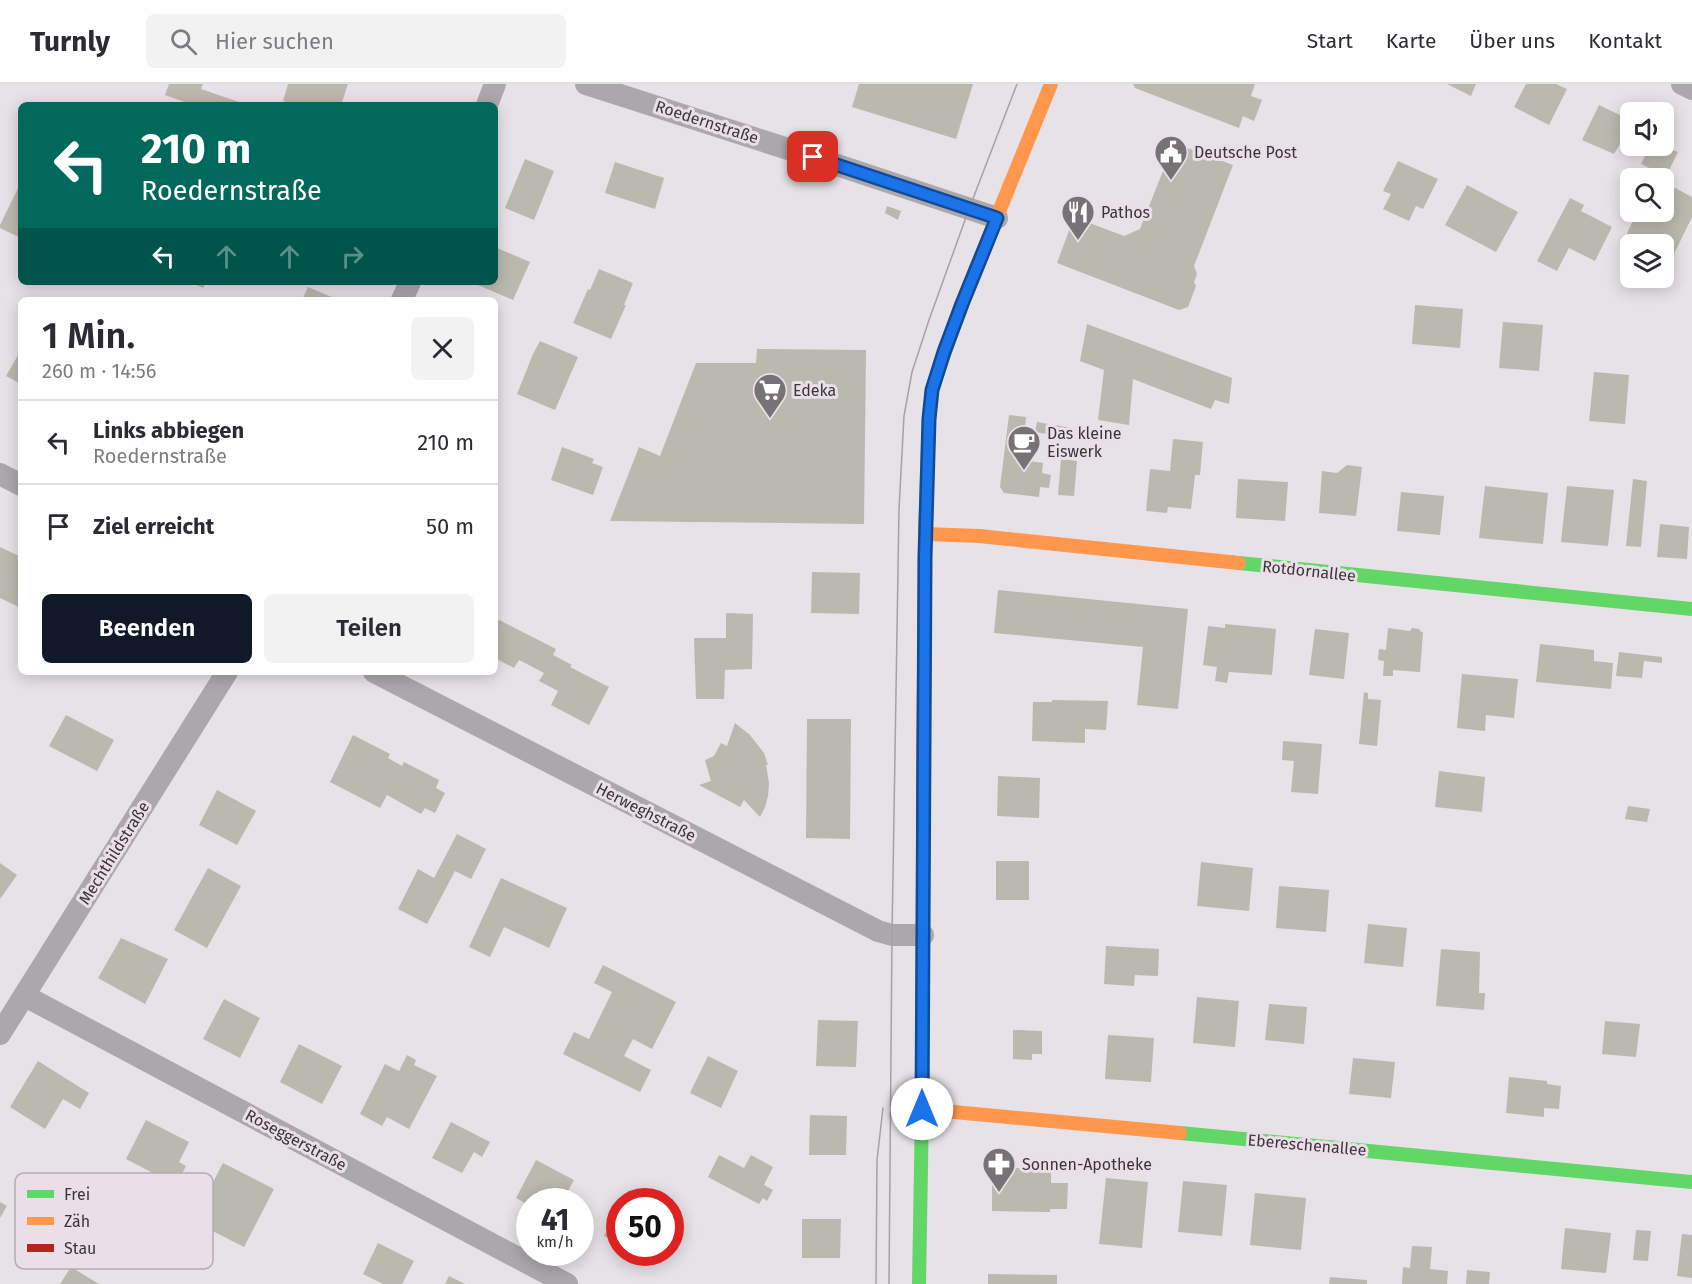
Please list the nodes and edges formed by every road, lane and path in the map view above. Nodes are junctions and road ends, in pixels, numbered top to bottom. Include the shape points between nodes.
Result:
1 (495, 84) edge
2 (586, 84) edge
3 (1051, 84) edge
4 (1682, 84) edge
5 (1692, 89) edge
6 (488, 102) edge
7 (997, 218) junction
8 (0, 474) edge
9 (18, 483) edge
10 (925, 534) junction
11 (1692, 609) edge
12 (225, 675) edge
13 (380, 675) edge
14 (923, 935) junction
15 (25, 996) junction
16 (0, 1034) edge
17 (922, 1109) junction
18 (1692, 1182) edge
19 (567, 1284) edge
20 (919, 1284) edge

1 - 6 street
2 - 7 street, Roedernstraße
3 - 7 street
4 - 5 street
7 - 10 street via 932,390
8 - 9 street
10 - 11 street, Rotdornallee via 979,536
10 - 14 street
12 - 15 street, Mechthildstraße
13 - 14 street, Herweghstraße via 878,931
14 - 17 street
15 - 16 street, Mechthildstraße
15 - 19 street, Roseggerstraße
17 - 18 street, Ebereschenallee
17 - 20 street

